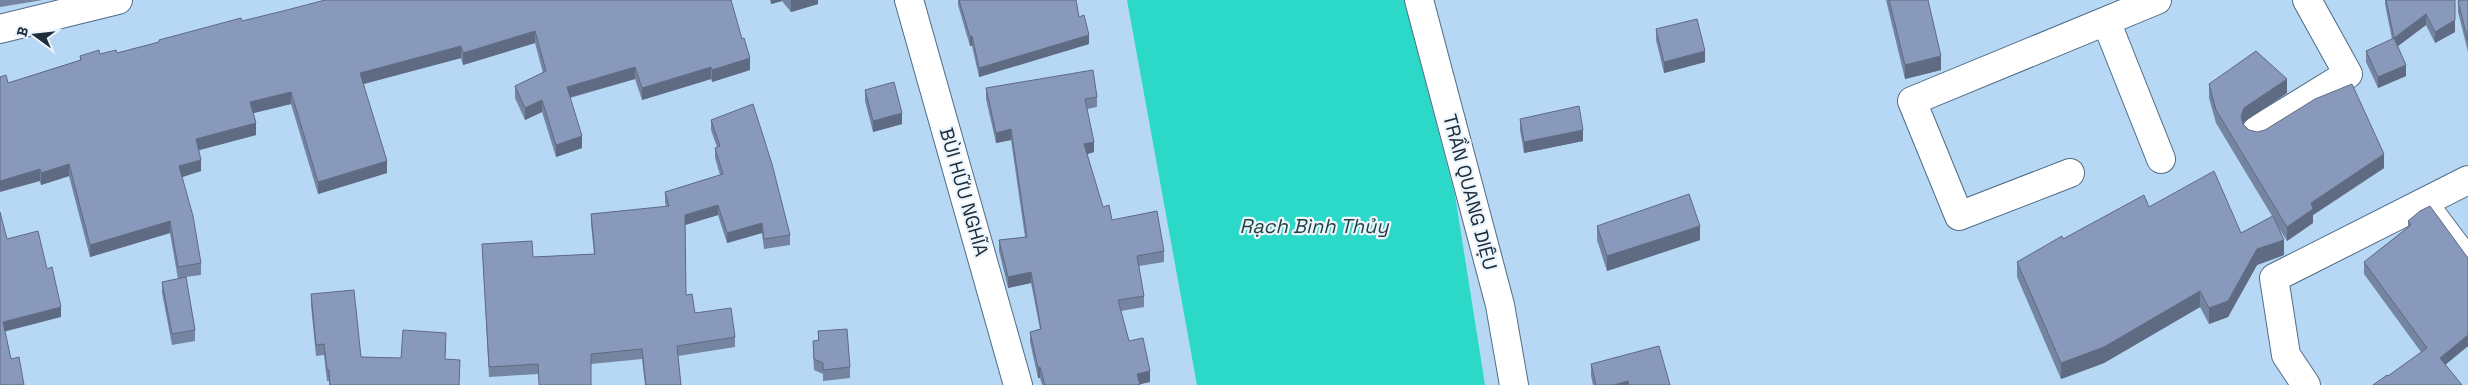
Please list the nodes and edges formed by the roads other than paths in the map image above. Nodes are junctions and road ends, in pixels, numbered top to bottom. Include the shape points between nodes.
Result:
1 (118, 0) edge
2 (909, 0) edge
3 (1419, 0) edge
4 (2157, 0) edge
5 (2307, 0) edge
6 (2106, 21) junction
7 (0, 29) edge
8 (2257, 130) edge
9 (2161, 159) dead end
10 (2070, 173) dead end
11 (2468, 180) edge
12 (2429, 199) junction
13 (2468, 250) edge
14 (1018, 385) edge
15 (1514, 385) edge
16 (2306, 385) edge

1 - 7 street
2 - 14 street, BÙI HỮU NGHĨA
3 - 15 street, TRẦN QUANG DIỆU via 1500,305
4 - 6 street
5 - 8 street via 2348,74
6 - 9 street
6 - 10 street via 1912,101 1959,216
11 - 12 street
12 - 13 lane
12 - 16 street via 2274,278 2286,356

